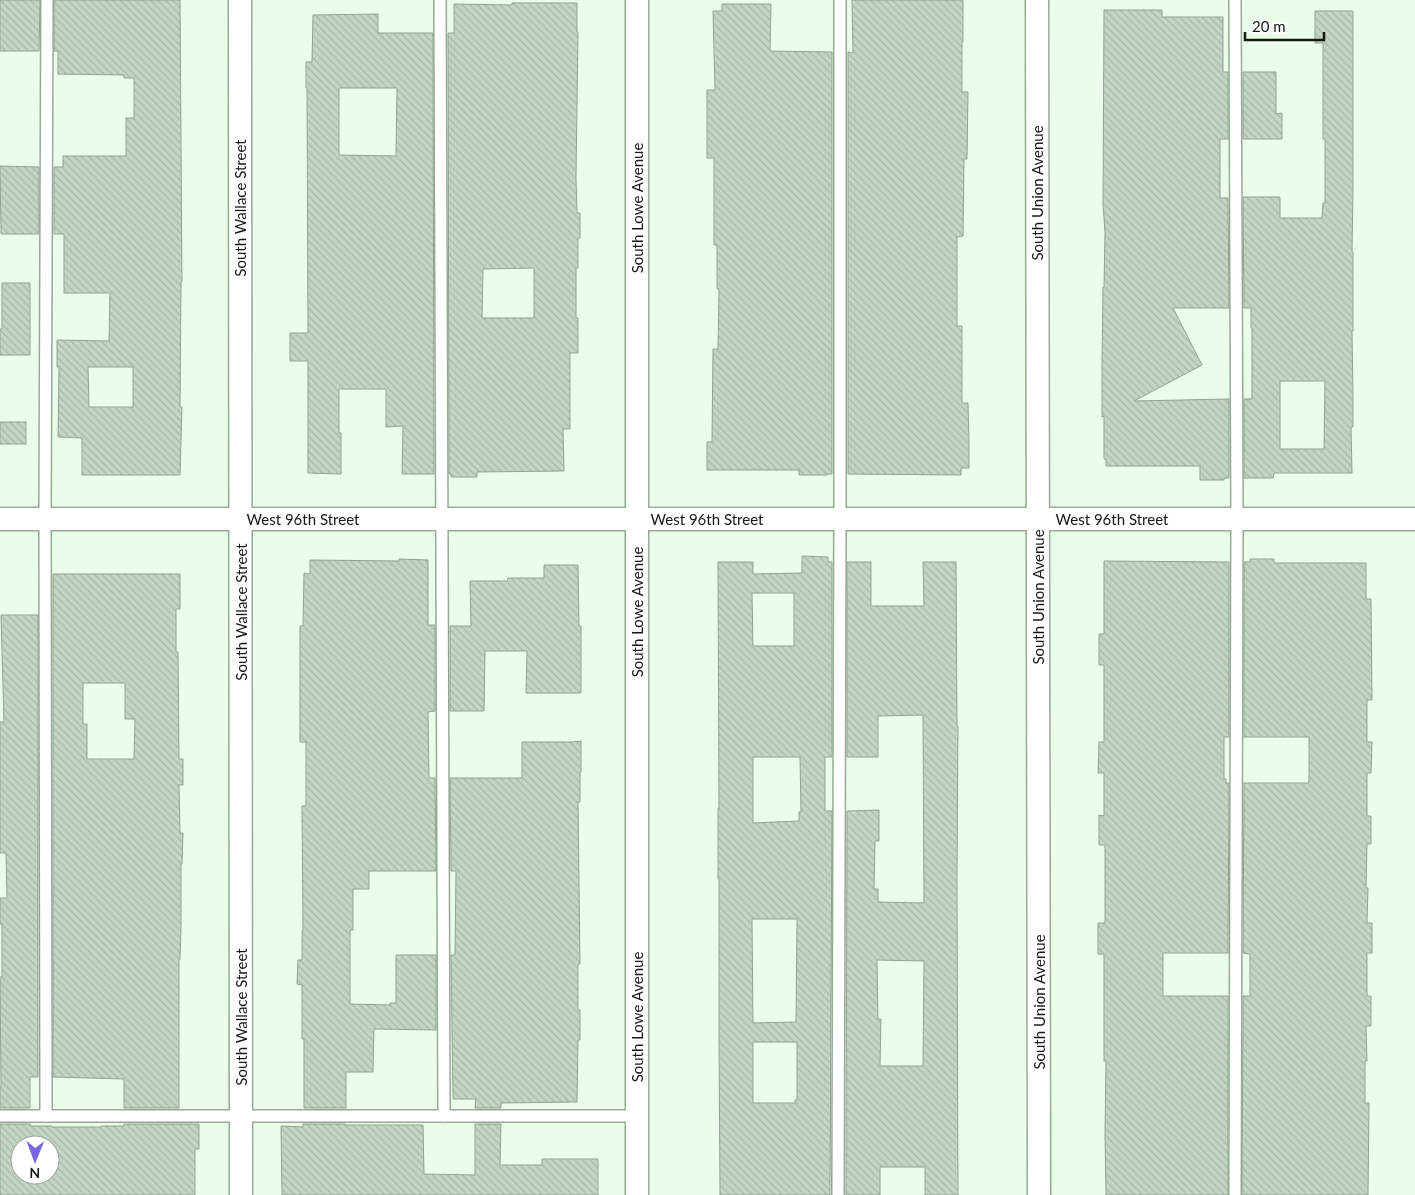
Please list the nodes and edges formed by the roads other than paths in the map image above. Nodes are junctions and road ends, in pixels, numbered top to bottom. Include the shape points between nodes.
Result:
1 (47, 0) edge
2 (240, 0) edge
3 (440, 0) edge
4 (637, 0) edge
5 (840, 0) edge
6 (1037, 0) edge
7 (1235, 0) edge
8 (0, 519) edge
9 (46, 519) junction
10 (241, 519) junction
11 (441, 519) junction
12 (637, 519) junction
13 (840, 519) junction
14 (1038, 519) junction
15 (1237, 519) junction
16 (1415, 519) edge
17 (0, 1116) edge
18 (46, 1116) junction
19 (241, 1116) junction
20 (444, 1116) junction
21 (637, 1116) junction
22 (241, 1195) edge
23 (637, 1195) edge
24 (838, 1195) edge
25 (1039, 1195) edge
26 (1235, 1195) edge

1 - 9 lane
2 - 10 street, South Wallace Street
3 - 11 lane
4 - 12 street, South Lowe Avenue
5 - 13 lane
6 - 14 street, South Union Avenue
7 - 15 lane
8 - 9 street, West 96th Street
9 - 10 street, West 96th Street
9 - 18 lane
10 - 11 street, West 96th Street
10 - 19 street, South Wallace Street
11 - 12 street, West 96th Street
11 - 20 lane
12 - 13 street, West 96th Street
12 - 21 street, South Lowe Avenue
13 - 14 street, West 96th Street
13 - 24 lane
14 - 15 street, West 96th Street
14 - 25 street, South Union Avenue
15 - 16 street, West 96th Street
15 - 26 lane
17 - 18 lane
18 - 19 lane
19 - 20 lane
19 - 22 street, South Wallace Street
20 - 21 lane
21 - 23 street, South Lowe Avenue

